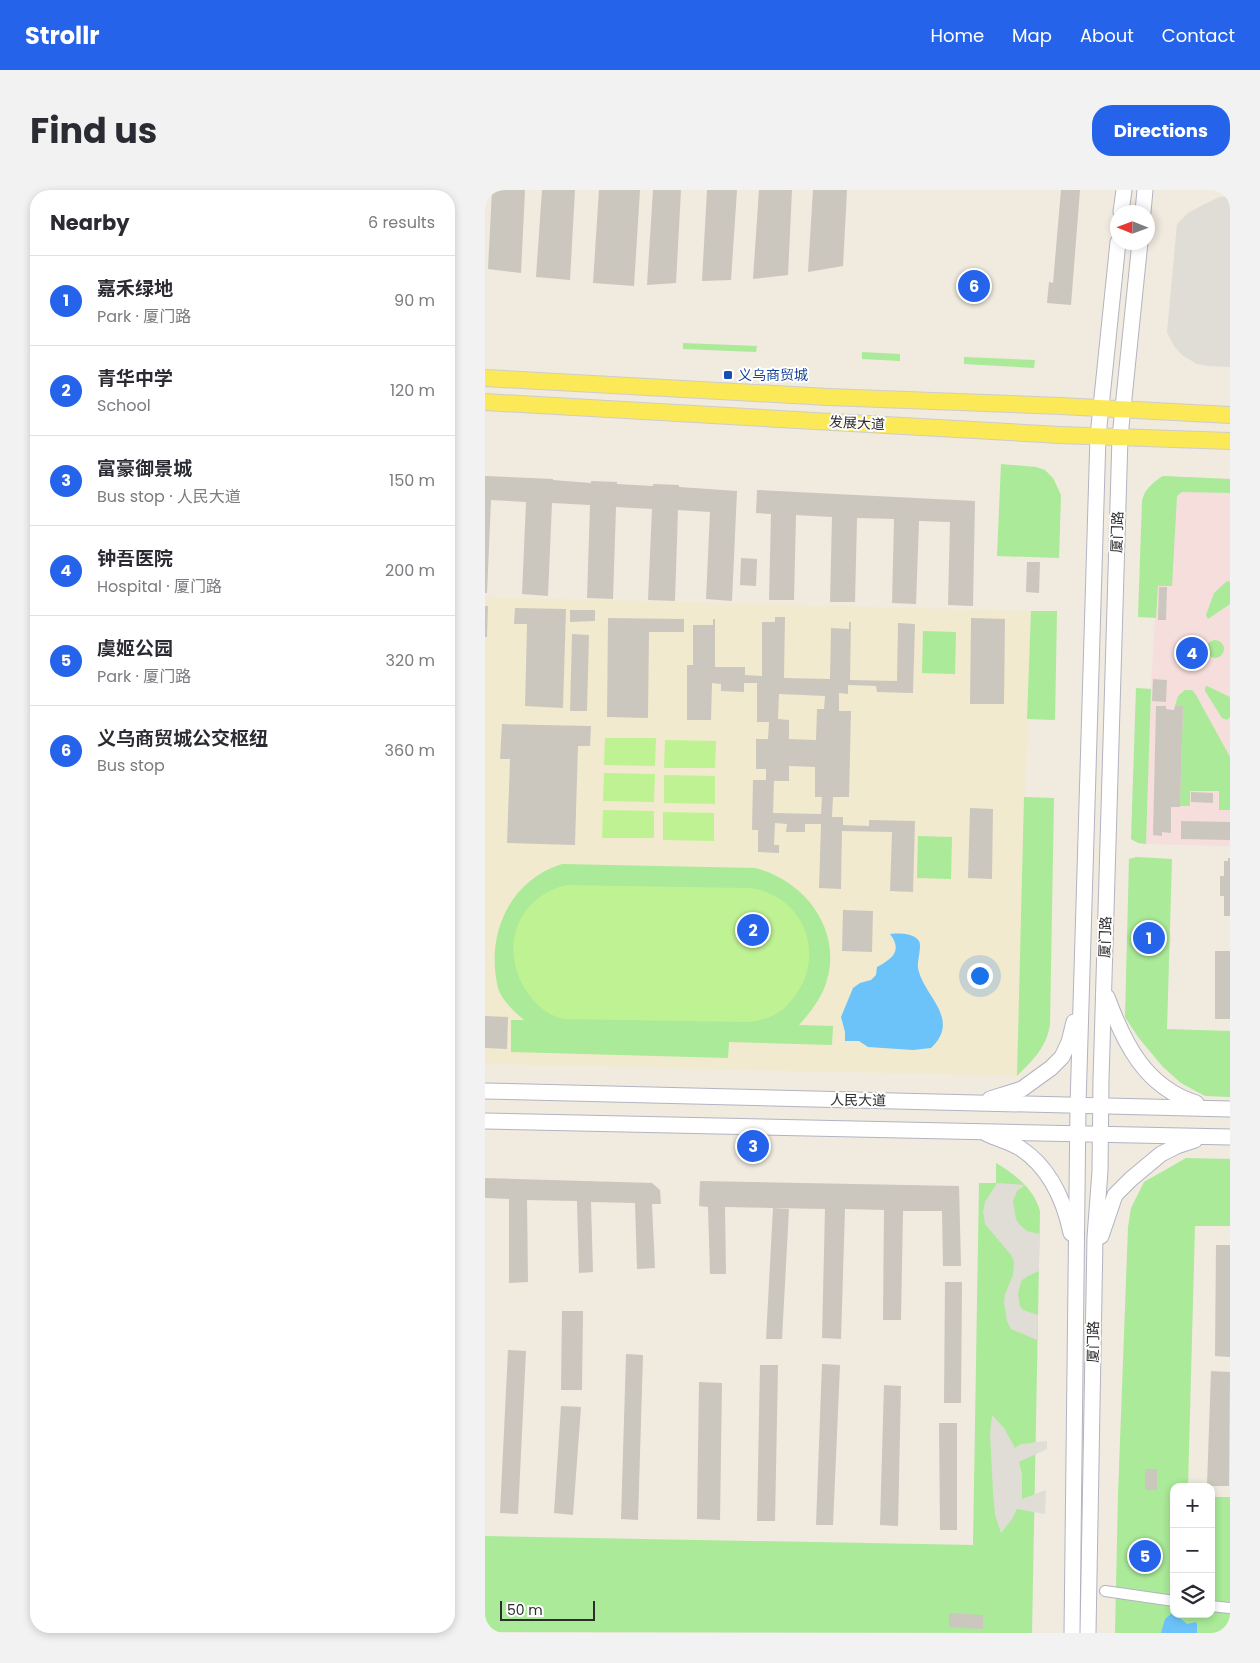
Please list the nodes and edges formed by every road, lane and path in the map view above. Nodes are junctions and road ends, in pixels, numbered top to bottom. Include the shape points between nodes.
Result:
1 (1124, 190) edge
2 (1145, 190) edge
3 (1122, 205) edge
4 (1144, 205) edge
5 (1117, 250) edge
6 (1139, 250) edge
7 (485, 378) edge
8 (485, 402) edge
9 (1100, 408) junction
10 (1123, 410) junction
11 (1230, 415) edge
12 (1098, 436) junction
13 (1120, 437) junction
14 (1230, 441) edge
15 (1104, 988) junction
16 (1081, 992) junction
17 (485, 1091) edge
18 (979, 1103) junction
19 (1078, 1105) junction
20 (1100, 1105) junction
21 (1214, 1108) junction
22 (1230, 1109) edge
23 (485, 1121) edge
24 (979, 1131) junction
25 (1078, 1133) junction
26 (1100, 1133) junction
27 (1209, 1136) junction
28 (1230, 1137) edge
29 (1077, 1257) junction
30 (1095, 1259) junction
31 (1105, 1591) dead end
32 (1170, 1599) edge
33 (1215, 1606) edge
34 (1230, 1608) edge
35 (1072, 1633) edge
36 (1088, 1633) edge

1 - 3 street
2 - 4 street
5 - 9 street, 厦门路
6 - 10 street, 厦门路
7 - 9 main road, 发展大道
8 - 12 main road, 发展大道
9 - 10 main road, 发展大道
9 - 12 street, 厦门路
10 - 11 main road, 发展大道
10 - 13 street, 厦门路
12 - 13 main road, 发展大道
12 - 16 street, 厦门路
13 - 14 main road, 发展大道
13 - 15 street, 厦门路
15 - 20 street, 厦门路
15 - 21 street via 1117,1025 1147,1073 1179,1098
16 - 18 street via 1069,1042 1062,1057 1022,1089
16 - 19 street, 厦门路
17 - 18 street, 人民大道
18 - 19 street, 人民大道
19 - 20 street, 人民大道
19 - 25 street, 厦门路
20 - 21 street, 人民大道
20 - 26 street, 厦门路
21 - 22 street, 人民大道
23 - 24 street, 人民大道
24 - 25 street, 人民大道
24 - 29 street via 1019,1148 1050,1178 1066,1210
25 - 26 street, 人民大道
25 - 29 street, 厦门路
26 - 27 street, 人民大道
26 - 30 street, 厦门路
27 - 28 street, 人民大道
27 - 30 street via 1161,1154 1115,1195
29 - 35 street, 厦门路
30 - 36 street, 厦门路
31 - 32 street
33 - 34 street

